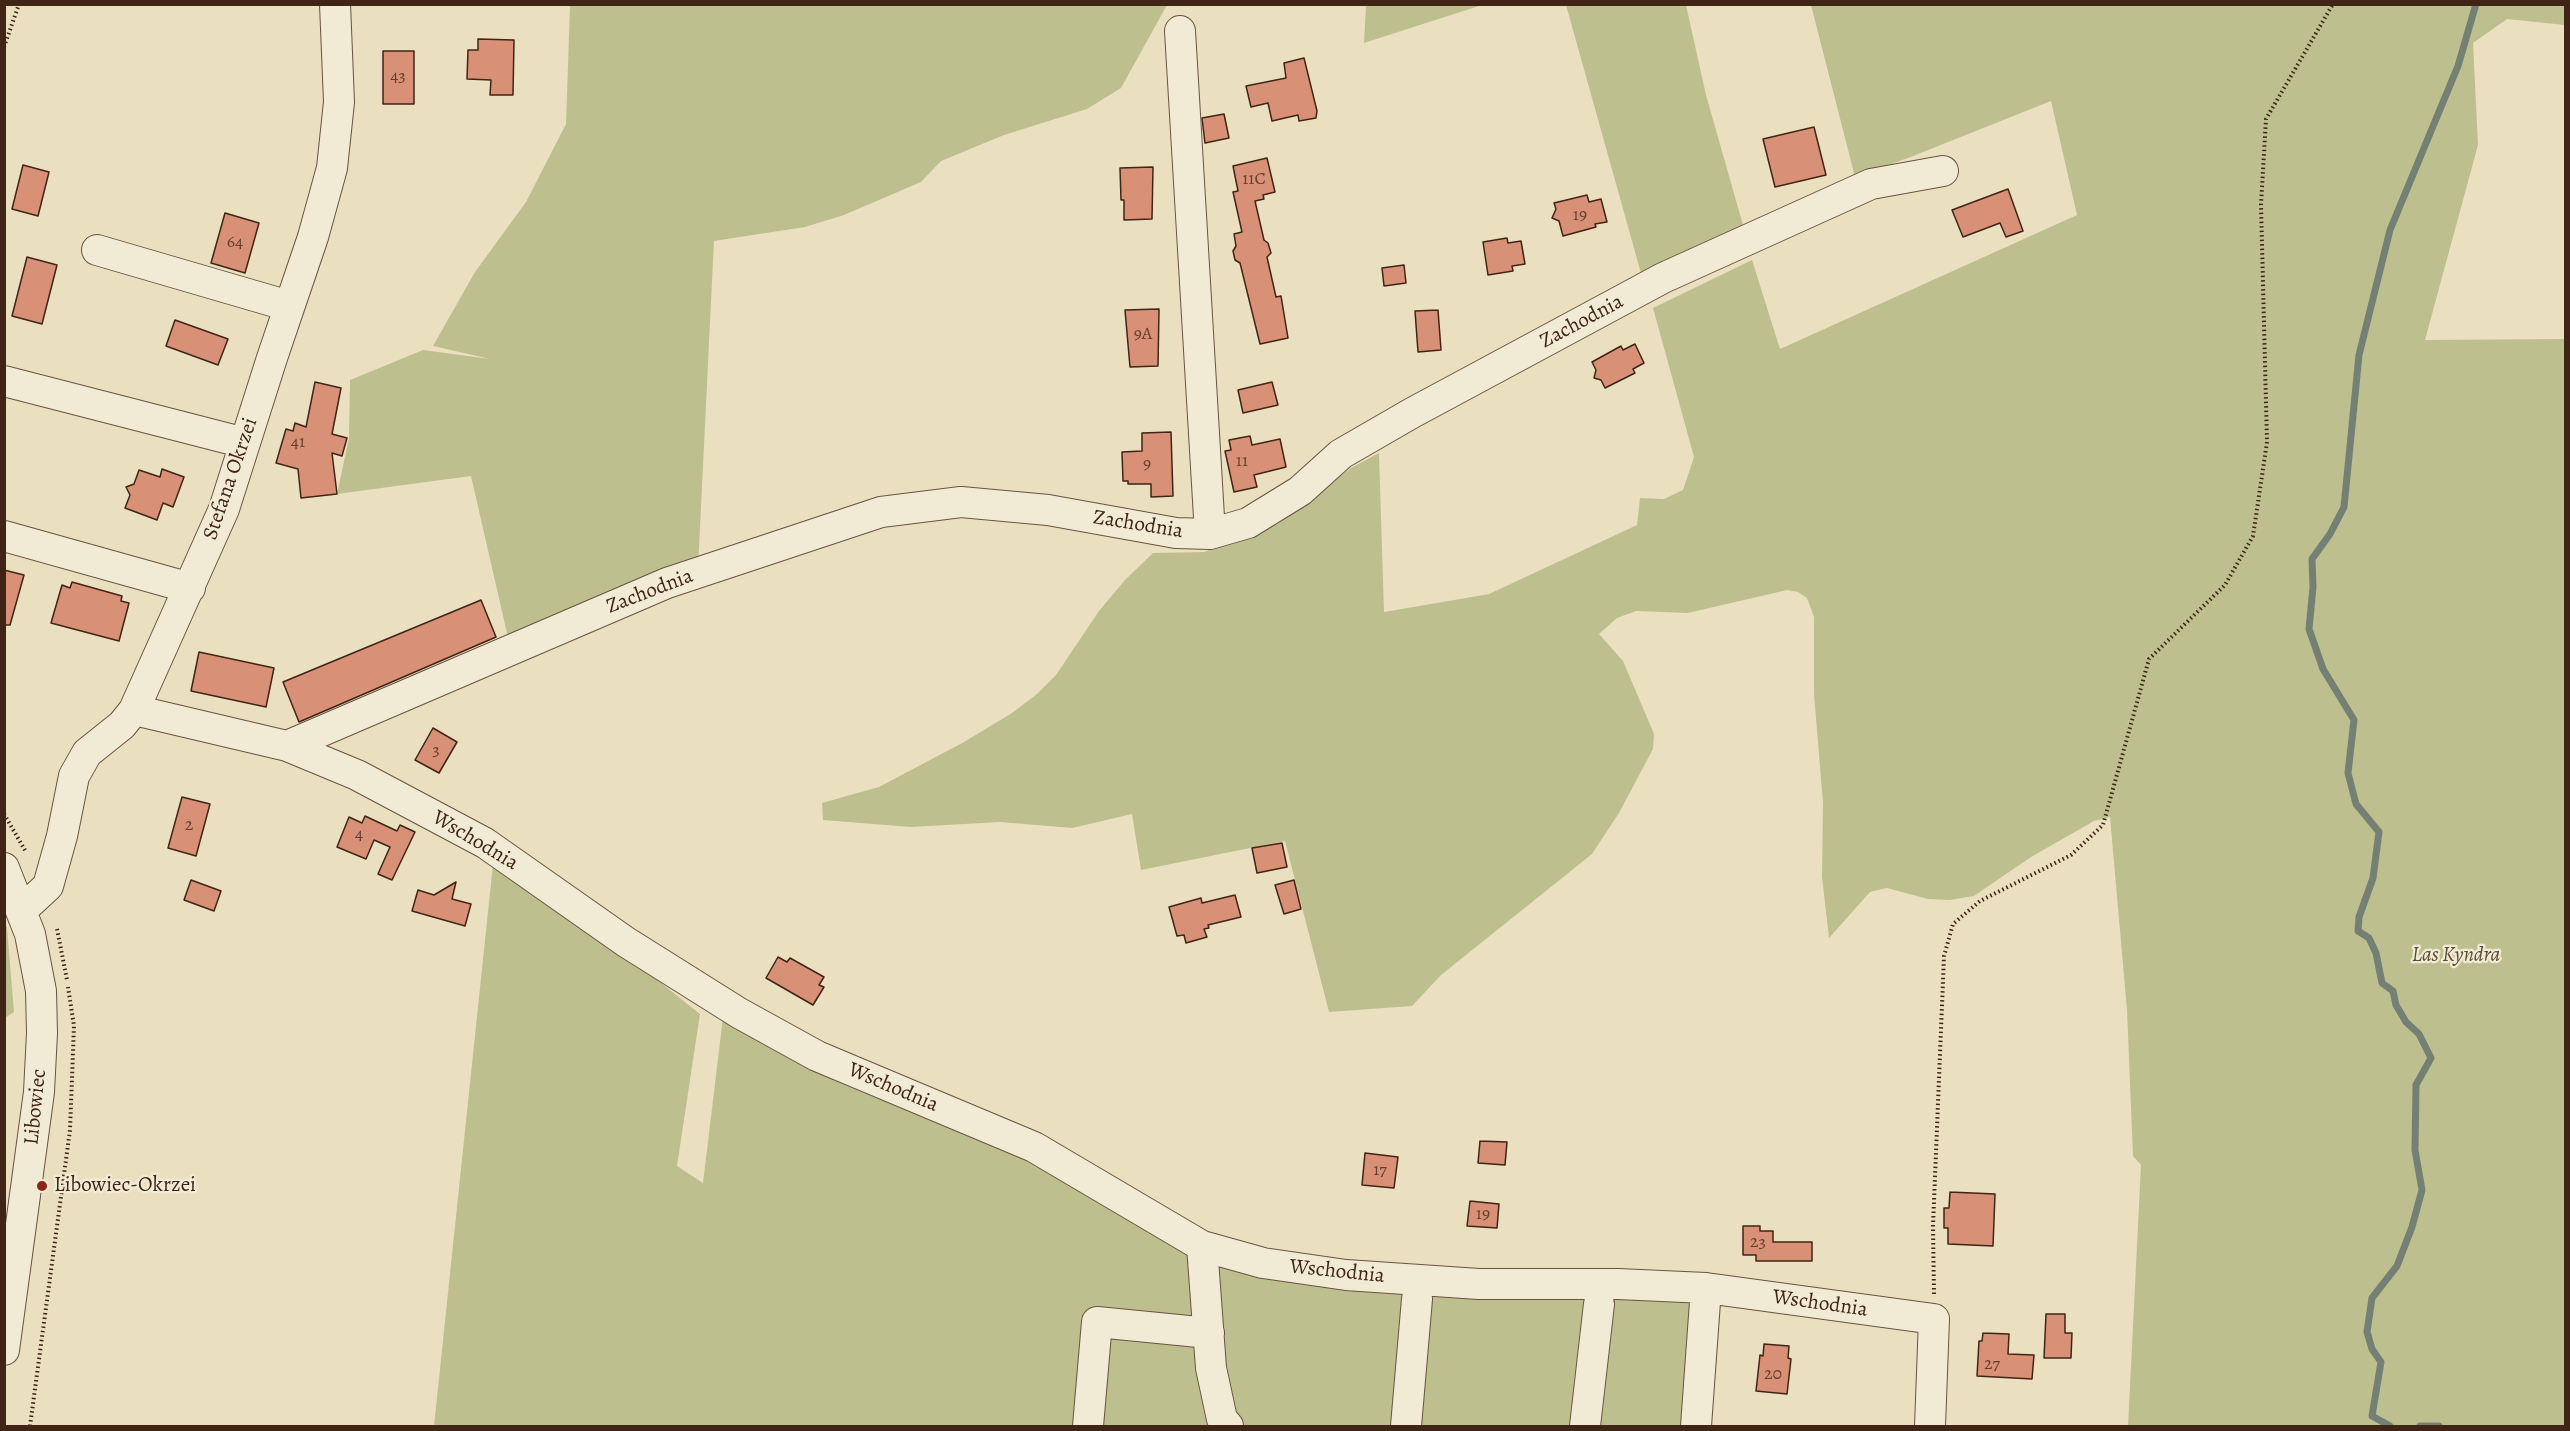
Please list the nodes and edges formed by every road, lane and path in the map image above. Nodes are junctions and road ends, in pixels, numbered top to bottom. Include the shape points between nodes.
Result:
1 (19, 4) edge
2 (335, 4) edge
3 (2333, 4) edge
4 (1180, 31) dead end
5 (4, 47) edge
6 (1943, 171) dead end
7 (97, 250) dead end
8 (289, 306) junction
9 (4, 381) edge
10 (245, 443) junction
11 (1210, 534) junction
12 (4, 536) edge
13 (190, 588) junction
14 (134, 710) junction
15 (287, 746) junction
16 (4, 868) edge
17 (22, 910) junction
18 (1202, 1246) junction
19 (9, 1288) edge
20 (1706, 1288) junction
21 (1417, 1299) dead end
22 (1599, 1304) dead end
23 (1934, 1319) junction
24 (1209, 1333) junction
25 (4, 1350) edge
26 (1088, 1426) edge
27 (1228, 1426) edge
28 (1406, 1426) edge
29 (1585, 1426) edge
30 (1696, 1426) edge
31 (1930, 1426) edge

1 - 5 path
2 - 8 street, Stefana Okrzei via 339,102 332,168
3 - 23 path via 2266,119 2261,205 2267,442 2253,536 2225,585 2149,659 2103,825 2071,855 1980,901 1953,924 1943,968 1933,1226
4 - 11 street
6 - 11 street, Zachodnia via 1871,184 1663,278 1351,448 1300,491 1248,524
7 - 8 street
8 - 10 street, Stefana Okrzei
9 - 10 street
10 - 13 street, Stefana Okrzei via 224,509
11 - 15 street, Zachodnia via 1176,533 1048,510 961,502 881,512 667,583
12 - 13 street
13 - 14 street, Stefana Okrzei
14 - 15 street, Wschodnia
14 - 17 street, Stefana Okrzei via 87,753 74,776 48,886
15 - 18 street, Wschodnia via 357,775 485,843 626,942 739,1013 807,1050 1034,1147
16 - 17 street, Libowiec
17 - 19 street, Libowiec via 40,992 42,1033 39,1092
18 - 20 street, Wschodnia via 1263,1263 1346,1275 1479,1284
18 - 24 street
19 - 25 street, Libowiec
20 - 23 street, Wschodnia
20 - 30 street
21 - 28 street
22 - 29 street
23 - 31 street
24 - 26 street via 1098,1322
24 - 27 street via 1211,1368 1222,1419

